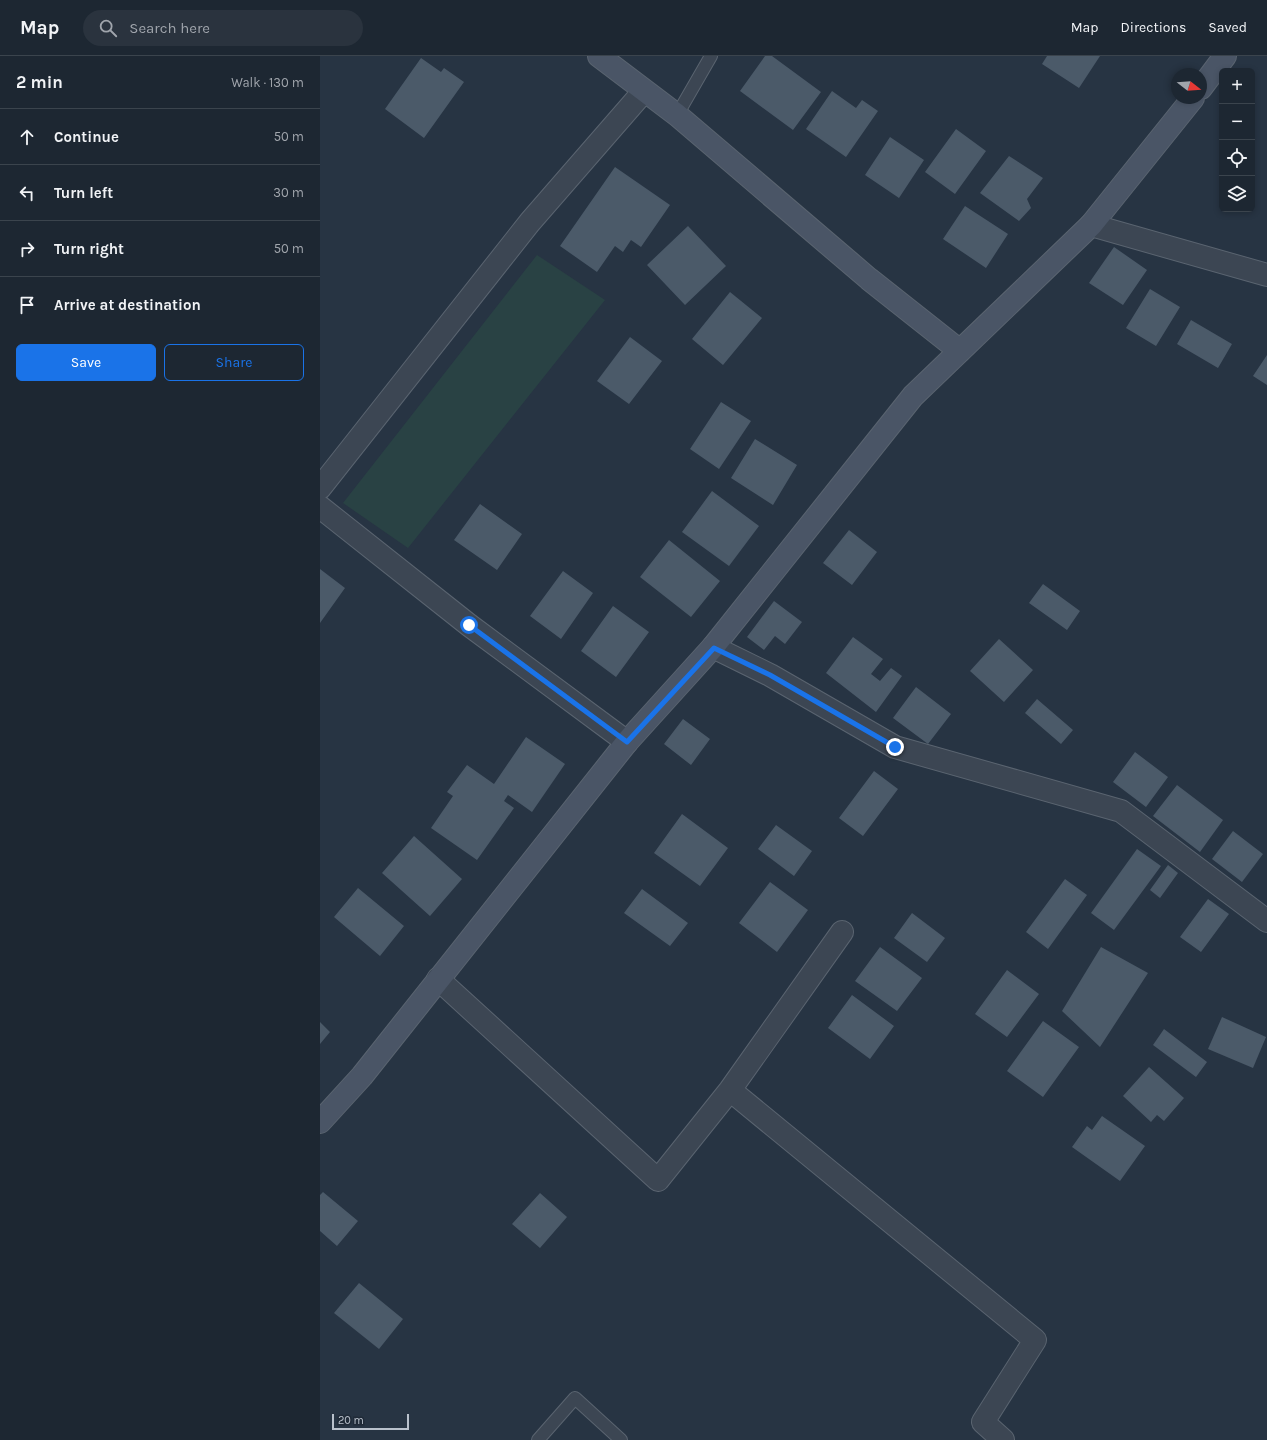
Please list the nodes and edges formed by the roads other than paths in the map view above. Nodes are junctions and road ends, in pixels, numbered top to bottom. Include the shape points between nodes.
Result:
1 (599, 56) edge
2 (711, 56) edge
3 (1225, 56) edge
4 (1207, 80) edge
5 (644, 90) junction
6 (1188, 104) edge
7 (677, 115) junction
8 (1091, 225) junction
9 (1267, 275) edge
10 (960, 351) junction
11 (320, 488) edge
12 (320, 507) edge
13 (714, 648) junction
14 (627, 742) junction
15 (1267, 921) edge
16 (842, 932) dead end
17 (438, 979) junction
18 (730, 1090) junction
19 (320, 1122) edge
20 (538, 1440) edge
21 (621, 1440) edge
22 (1003, 1440) edge

1 - 5 street
2 - 7 lane
3 - 4 street
5 - 7 street
5 - 11 street via 530,222
6 - 8 street
7 - 10 street via 869,279
8 - 9 street
8 - 10 street
10 - 13 street via 913,396
12 - 14 street via 469,625
13 - 14 street
13 - 15 street via 770,675 895,747 1121,812
14 - 17 street
16 - 18 street
17 - 18 street via 658,1180
17 - 19 street via 362,1076
18 - 22 street via 1035,1340 983,1422
20 - 21 lane via 575,1398

